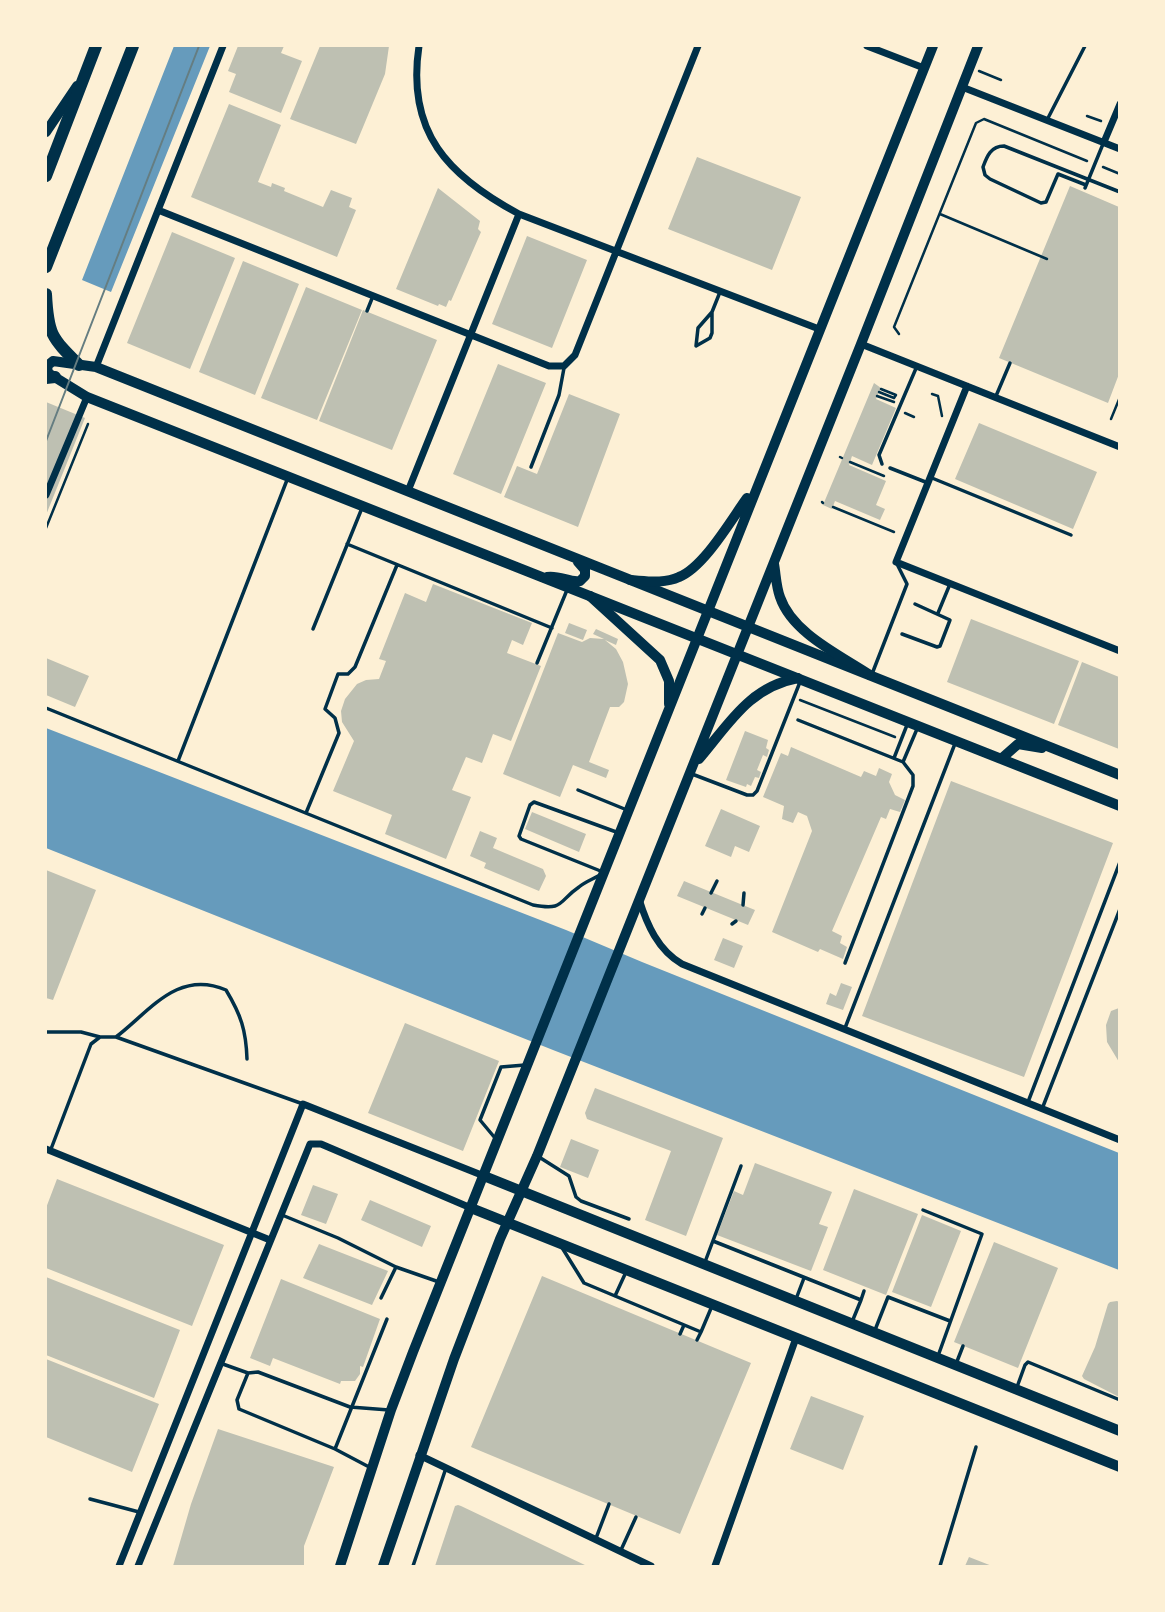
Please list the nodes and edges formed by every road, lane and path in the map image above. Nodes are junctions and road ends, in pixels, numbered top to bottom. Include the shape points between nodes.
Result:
1 (96, 46) edge
2 (133, 46) edge
3 (223, 46) edge
4 (419, 46) edge
5 (698, 46) edge
6 (867, 46) edge
7 (933, 46) edge
8 (978, 46) edge
9 (1085, 46) edge
10 (970, 67) junction
11 (924, 68) junction
12 (85, 74) junction
13 (1001, 80) dead end
14 (962, 87) junction
15 (1119, 104) edge
16 (1087, 116) dead end
17 (1046, 120) junction
18 (1111, 125) junction
19 (46, 132) edge
20 (1104, 142) junction
21 (1119, 149) edge
22 (1094, 164) junction
23 (1060, 167) junction
24 (1058, 174) junction
25 (1119, 174) edge
26 (46, 176) edge
27 (1089, 178) junction
28 (1119, 192) edge
29 (158, 210) junction
30 (519, 214) junction
31 (939, 214) junction
32 (617, 251) junction
33 (1047, 259) dead end
34 (46, 267) edge
35 (721, 291) junction
36 (46, 294) edge
37 (373, 296) junction
38 (367, 311) dead end
39 (712, 312) junction
40 (820, 329) junction
41 (899, 334) dead end
42 (470, 335) junction
43 (862, 344) junction
44 (1010, 363) dead end
45 (79, 365) junction
46 (565, 365) junction
47 (917, 366) junction
48 (96, 367) junction
49 (50, 378) edge
50 (967, 386) junction
51 (880, 393) dead end
52 (932, 394) dead end
53 (87, 397) junction
54 (995, 397) junction
55 (1119, 397) edge
56 (895, 407) dead end
57 (943, 416) dead end
58 (91, 418) dead end
59 (1111, 419) dead end
60 (1119, 447) edge
61 (850, 462) dead end
62 (882, 464) dead end
63 (531, 467) dead end
64 (891, 468) dead end
65 (288, 477) junction
66 (887, 477) dead end
67 (929, 480) junction
68 (757, 484) junction
69 (408, 491) junction
70 (46, 495) edge
71 (363, 506) junction
72 (833, 507) dead end
73 (46, 528) edge
74 (894, 533) dead end
75 (1071, 535) dead end
76 (347, 544) junction
77 (568, 556) junction
78 (774, 562) junction
79 (896, 562) junction
80 (397, 565) junction
81 (543, 577) junction
82 (630, 580) junction
83 (950, 584) junction
84 (568, 587) junction
85 (590, 596) junction
86 (915, 604) dead end
87 (708, 611) junction
88 (938, 613) junction
89 (749, 627) junction
90 (552, 628) junction
91 (313, 629) dead end
92 (902, 634) dead end
93 (698, 639) junction
94 (1119, 651) edge
95 (738, 655) junction
96 (537, 663) dead end
97 (871, 676) junction
98 (799, 679) junction
99 (794, 697) junction
100 (46, 708) edge
101 (668, 712) junction
102 (798, 720) dead end
103 (913, 724) junction
104 (901, 739) junction
105 (956, 741) junction
106 (1056, 750) junction
107 (894, 758) junction
108 (1001, 759) junction
109 (178, 761) junction
110 (902, 762) junction
111 (691, 770) junction
112 (1119, 775) edge
113 (578, 790) dead end
114 (1119, 806) edge
115 (629, 811) junction
116 (306, 814) junction
117 (620, 834) junction
118 (1119, 862) edge
119 (605, 873) junction
120 (717, 881) dead end
121 (711, 893) dead end
122 (744, 893) dead end
123 (639, 899) junction
124 (743, 905) dead end
125 (705, 908) dead end
126 (1119, 909) edge
127 (702, 914) dead end
128 (845, 963) dead end
129 (844, 1030) junction
130 (46, 1031) edge
131 (100, 1037) junction
132 (116, 1037) junction
133 (247, 1059) dead end
134 (527, 1065) junction
135 (1027, 1103) junction
136 (303, 1104) junction
137 (1042, 1109) junction
138 (1119, 1140) edge
139 (498, 1141) junction
140 (48, 1150) edge
141 (537, 1156) junction
142 (741, 1166) dead end
143 (484, 1176) junction
144 (521, 1191) junction
145 (471, 1208) junction
146 (923, 1210) dead end
147 (280, 1214) junction
148 (629, 1219) dead end
149 (508, 1222) junction
150 (252, 1232) junction
151 (270, 1240) junction
152 (713, 1241) junction
153 (559, 1243) junction
154 (704, 1264) junction
155 (396, 1267) junction
156 (627, 1270) junction
157 (804, 1278) junction
158 (441, 1282) junction
159 (864, 1291) dead end
160 (615, 1296) junction
161 (381, 1298) dead end
162 (861, 1300) junction
163 (795, 1301) junction
164 (712, 1304) junction
165 (387, 1319) dead end
166 (950, 1321) junction
167 (851, 1324) junction
168 (684, 1325) junction
169 (701, 1332) junction
170 (874, 1333) junction
171 (680, 1334) dead end
172 (796, 1338) junction
173 (697, 1340) dead end
174 (963, 1346) dead end
175 (937, 1358) junction
176 (220, 1363) junction
177 (955, 1366) junction
178 (248, 1373) junction
179 (1015, 1390) junction
180 (1119, 1401) edge
181 (350, 1407) junction
182 (391, 1410) junction
183 (1118, 1428) edge
184 (976, 1447) dead end
185 (335, 1449) junction
186 (419, 1455) junction
187 (1119, 1467) edge
188 (371, 1468) junction
189 (446, 1468) junction
190 (90, 1499) dead end
191 (609, 1504) dead end
192 (141, 1512) junction
193 (636, 1517) dead end
194 (595, 1540) junction
195 (620, 1552) junction
196 (119, 1566) edge
197 (138, 1566) edge
198 (340, 1566) edge
199 (383, 1566) edge
200 (413, 1566) edge
201 (651, 1566) edge
202 (715, 1566) edge
203 (940, 1566) edge

1 - 12 highway
2 - 34 highway
3 - 29 street
4 - 30 street via 417,93 433,141 468,183
5 - 32 street
6 - 11 street
7 - 11 main road
8 - 10 main road
9 - 17 lane
10 - 13 path
10 - 14 main road
11 - 40 main road
12 - 19 street
12 - 26 highway
14 - 17 street
14 - 43 main road
15 - 18 street
16 - 18 path
17 - 20 street
18 - 20 street
20 - 21 street
20 - 22 lane
22 - 25 path
22 - 27 lane
22 - 31 path via 984,119 976,123
23 - 24 lane
23 - 24 lane via 1004,146 996,146 983,167 990,179 1041,203 1046,202
23 - 27 lane
24 - 27 lane via 1085,187
27 - 28 lane
29 - 37 street
29 - 48 street
30 - 32 street
30 - 42 street
31 - 33 path
31 - 41 path via 894,327
32 - 35 street
32 - 46 street via 575,355
35 - 39 lane
35 - 40 street
36 - 45 highway via 52,336
37 - 38 lane
37 - 42 street
39 - 39 lane via 698,328 696,346 710,338
40 - 68 main road
42 - 46 street via 549,366
42 - 69 street
43 - 47 street
43 - 78 main road
44 - 54 lane
45 - 48 street
45 - 49 street via 51,361 47,369
46 - 63 lane via 559,395
47 - 50 street
47 - 62 lane via 879,455
48 - 69 street
49 - 53 street
50 - 54 street
50 - 67 street
51 - 56 path via 896,403
52 - 57 path via 938,396
53 - 65 street
53 - 70 street
54 - 60 street
55 - 59 path
58 - 73 path
61 - 66 path
64 - 67 lane
65 - 71 street
65 - 109 lane
67 - 75 lane
67 - 79 street
68 - 82 main road via 685,574 662,582
68 - 87 main road
69 - 77 street
71 - 76 lane
71 - 81 street
72 - 74 path
76 - 80 lane
76 - 91 lane
77 - 81 street via 583,566 583,579
77 - 82 street
78 - 89 main road
78 - 97 main road via 780,597 793,620
79 - 83 street
79 - 97 lane via 907,584
80 - 90 lane
80 - 116 lane via 355,667 348,674 338,674 325,709 335,718 339,733
81 - 84 street
82 - 87 street
83 - 88 lane
83 - 94 street
84 - 85 street
84 - 90 lane
85 - 93 street
85 - 101 main road via 660,660 669,681
86 - 88 lane
87 - 89 street
87 - 93 main road
88 - 92 lane via 950,620 940,646
89 - 95 main road
89 - 97 street
90 - 96 lane
93 - 95 street
93 - 101 main road
95 - 98 street
95 - 111 main road
97 - 106 street
98 - 99 lane
98 - 103 street
98 - 111 main road via 772,685 750,699
99 - 104 path
99 - 111 lane via 753,795
100 - 109 lane
101 - 115 main road
102 - 107 lane
103 - 104 lane
103 - 105 street
103 - 110 lane
104 - 107 lane
105 - 108 street
105 - 129 lane
106 - 108 street via 1018,744
106 - 112 street
107 - 110 lane
108 - 114 street
109 - 116 lane
110 - 128 lane via 913,775 913,786
111 - 123 main road
113 - 115 lane
115 - 117 main road
116 - 119 lane via 533,905 562,904 577,888
117 - 119 main road
117 - 119 lane via 534,802 530,805 521,839
118 - 135 lane
119 - 134 main road
120 - 121 lane
122 - 124 lane
123 - 129 street via 655,938 675,960
123 - 141 main road
125 - 127 lane
126 - 137 lane
129 - 135 street
130 - 131 lane
131 - 132 lane
131 - 140 lane via 91,1044
132 - 133 lane via 162,998 198,982 226,990 246,1031
132 - 136 lane
134 - 139 main road
134 - 139 lane via 501,1067 480,1120
135 - 137 street
136 - 143 street
136 - 150 street
137 - 138 street
139 - 143 main road
140 - 150 street
141 - 144 main road
141 - 148 lane via 569,1176 581,1201
142 - 152 lane
143 - 144 street
143 - 145 main road
144 - 149 main road
144 - 154 street
145 - 147 street via 314,1143 305,1152
145 - 149 street
145 - 158 main road
146 - 166 lane via 982,1234
147 - 151 street
147 - 155 lane
149 - 153 street
149 - 186 main road
150 - 151 street
150 - 192 street
151 - 176 street
152 - 154 lane
152 - 157 lane
153 - 156 street
153 - 160 lane via 584,1283
154 - 163 street
155 - 158 lane
155 - 161 lane
156 - 160 lane
156 - 164 street
157 - 162 lane
157 - 163 lane
158 - 182 main road
159 - 162 lane
160 - 168 lane
162 - 167 lane
163 - 167 street
164 - 169 lane
164 - 172 street
165 - 181 lane
166 - 170 lane via 888,1297
166 - 175 lane
167 - 170 street
168 - 169 lane
168 - 171 lane
169 - 173 lane
170 - 175 street
172 - 187 street
172 - 202 street
174 - 177 lane
175 - 177 street
176 - 178 lane
176 - 197 street
177 - 179 street
178 - 181 lane via 258,1372
178 - 185 lane via 237,1400 239,1409
179 - 180 lane via 1028,1362
179 - 183 street
181 - 182 lane
181 - 185 lane
182 - 188 main road
184 - 203 lane
185 - 188 lane
186 - 189 street
186 - 199 main road
188 - 198 main road
189 - 194 street
189 - 200 lane
190 - 192 lane
191 - 194 lane
192 - 196 street
193 - 195 lane
194 - 195 street
195 - 201 street

